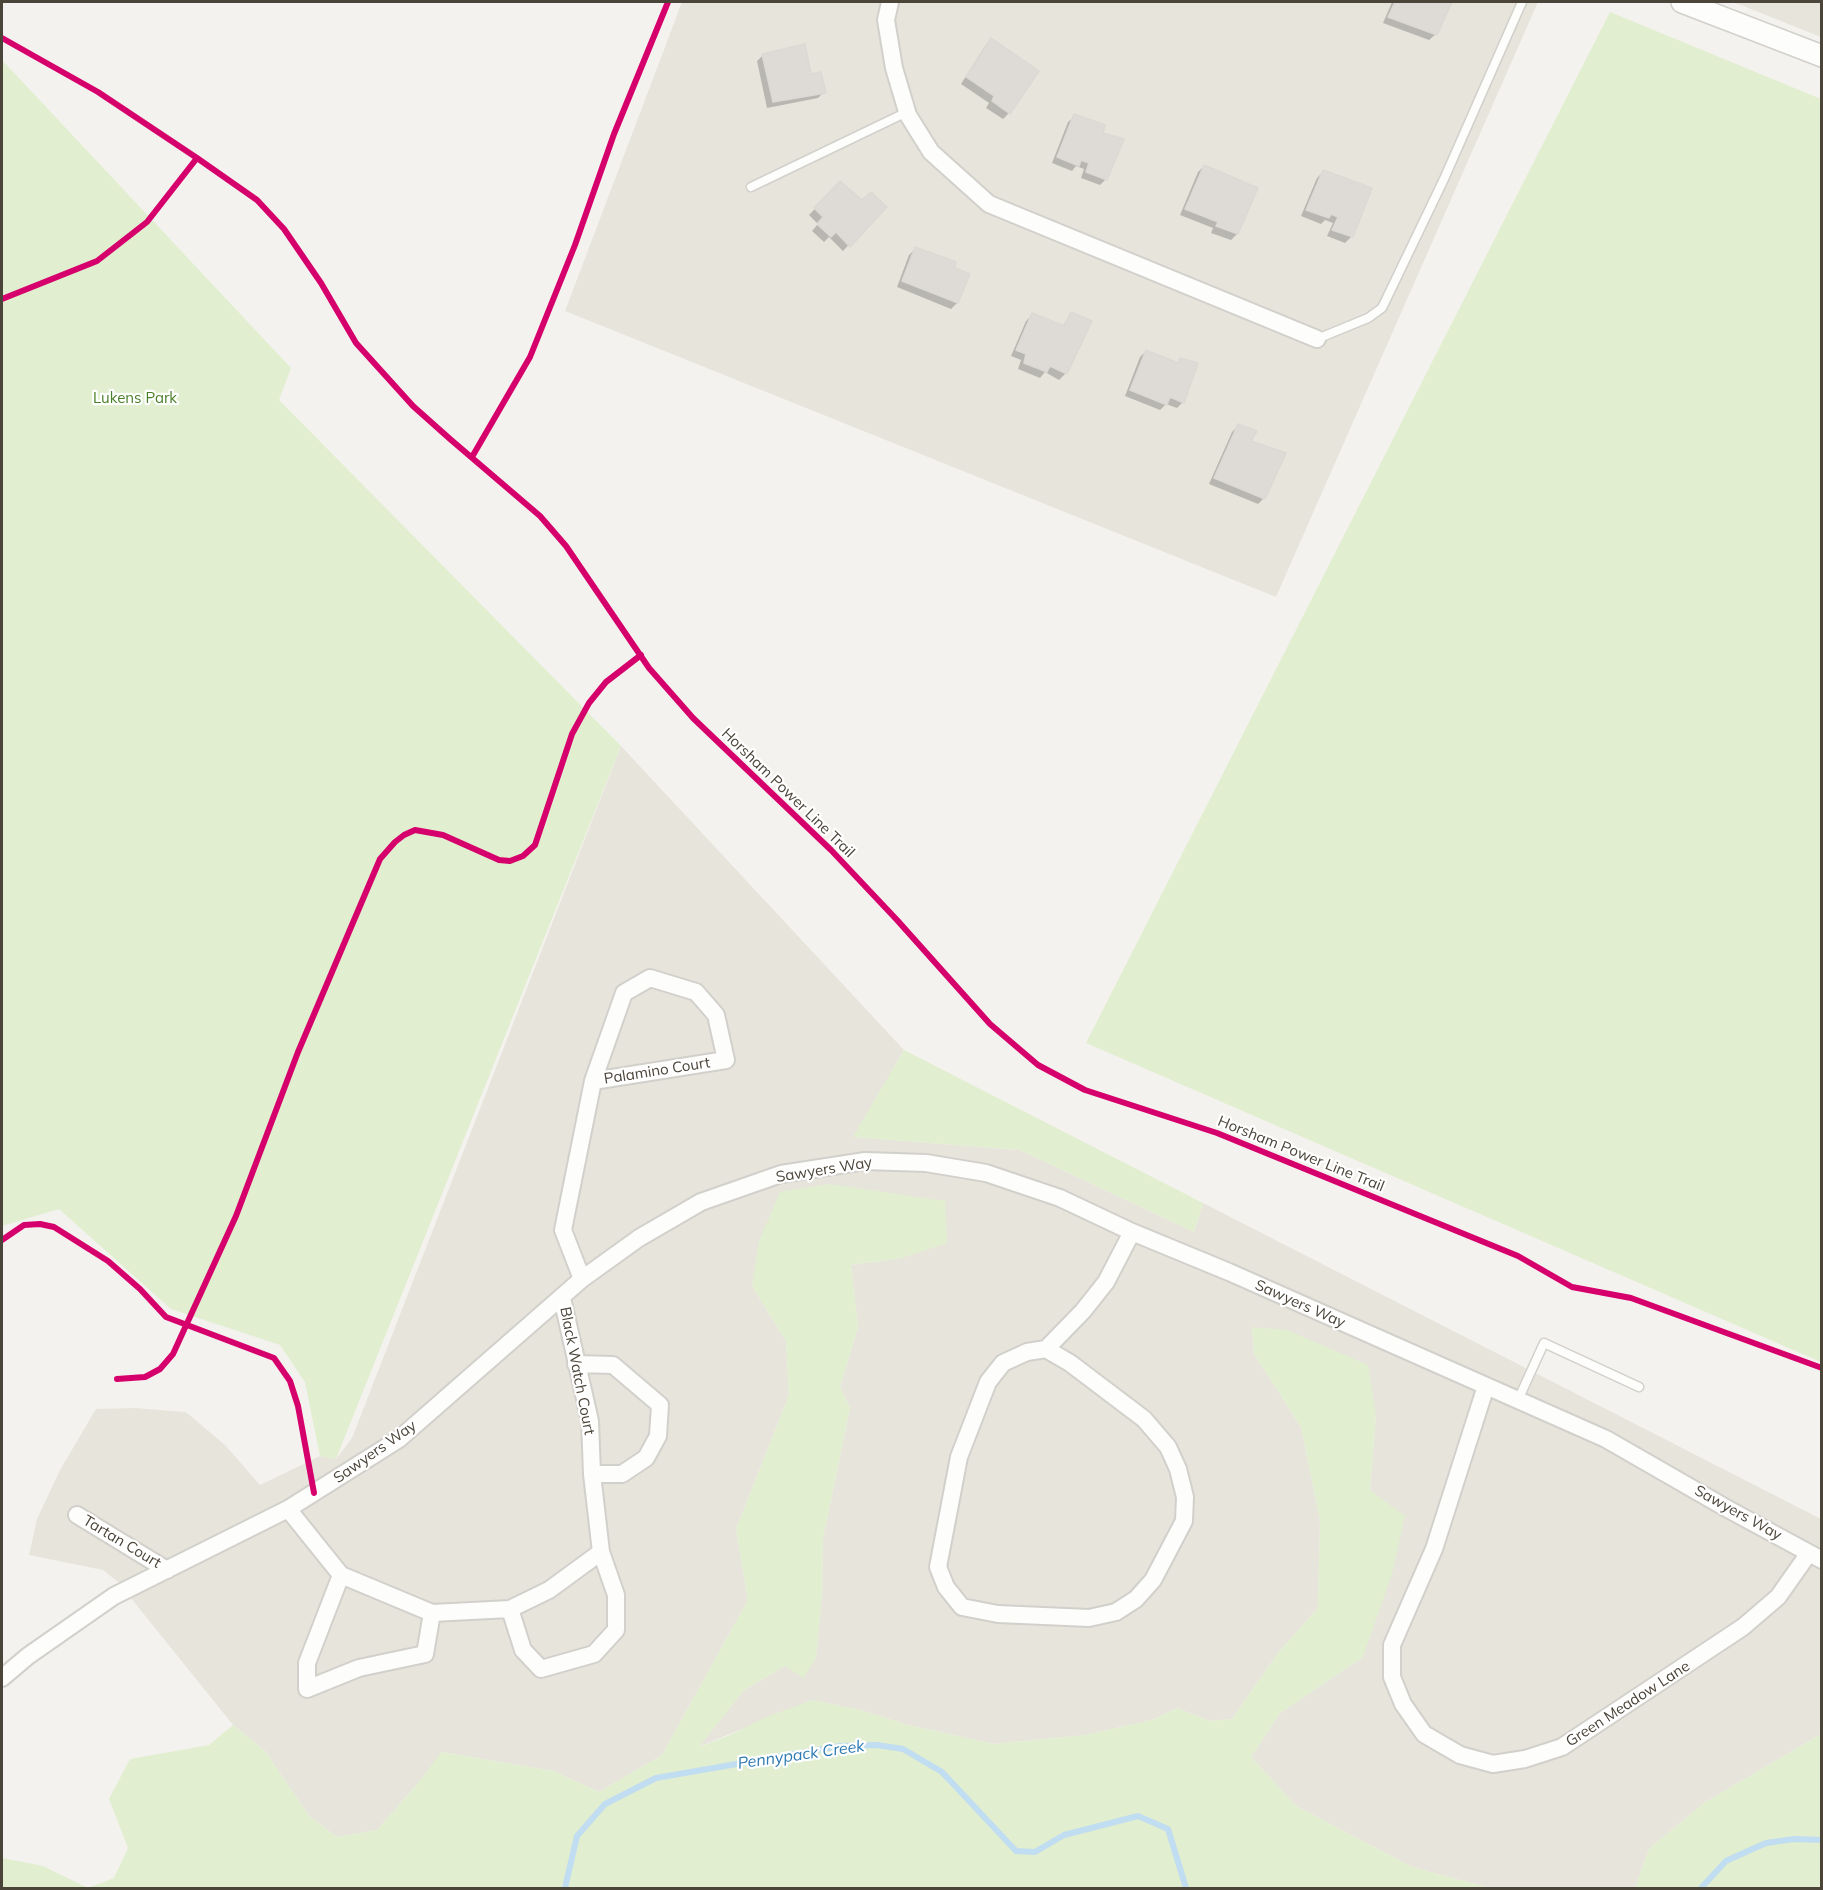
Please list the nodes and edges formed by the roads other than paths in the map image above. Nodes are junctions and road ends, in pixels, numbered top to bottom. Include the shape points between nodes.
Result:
1 (890, 2) edge
2 (1522, 2) edge
3 (1682, 2) edge
4 (1821, 56) edge
5 (907, 112) junction
6 (751, 187) dead end
7 (1317, 339) joint
8 (593, 1081) junction
9 (1132, 1232) junction
10 (582, 1279) junction
11 (562, 1298) junction
12 (1046, 1349) junction
13 (576, 1364) junction
14 (1486, 1386) junction
15 (1639, 1387) dead end
16 (1518, 1400) junction
17 (592, 1474) junction
18 (288, 1509) junction
19 (77, 1515) dead end
20 (601, 1552) junction
21 (1815, 1556) edge
22 (167, 1570) junction
23 (341, 1575) junction
24 (510, 1609) junction
25 (432, 1613) junction
26 (2, 1678) edge

1 - 5 street via 886,20
2 - 7 lane via 1382,308
3 - 4 street
5 - 6 lane
5 - 7 street via 931,152 989,204
8 - 8 street, Palamino Court via 624,993 650,978 696,992 716,1015 726,1060
8 - 10 street, Palamino Court via 563,1230
9 - 10 street, Sawyers Way via 1060,1198 986,1173 926,1163 865,1161 781,1174 701,1202 639,1238
9 - 12 street via 1106,1282
9 - 14 street, Sawyers Way
10 - 11 street, Sawyers Way
11 - 13 street, Black Watch Court
11 - 18 street, Sawyers Way via 399,1439
12 - 12 street via 1027,1352 1003,1363 988,1382 959,1457 938,1567 946,1587 962,1608 998,1614 1089,1618 1116,1612 1136,1599 1153,1580 1184,1521 1185,1497 1168,1447 1144,1419
13 - 17 street, Black Watch Court via 590,1421
13 - 17 street via 613,1365 660,1405 658,1436 646,1458 622,1474
14 - 16 street, Sawyers Way
14 - 21 street, Green Meadow Lane via 1434,1549 1392,1645 1392,1677 1403,1704 1424,1734 1460,1755 1492,1764 1562,1747 1743,1627 1778,1597
15 - 16 lane via 1544,1343
16 - 21 street, Sawyers Way via 1606,1439
17 - 20 street, Black Watch Court
18 - 22 street, Sawyers Way
18 - 23 street
19 - 22 street, Tartan Court
20 - 24 street via 549,1590
20 - 24 street, Black Watch Court via 616,1594 616,1630 594,1654 541,1669 523,1650
22 - 26 street, Sawyers Way via 114,1596
23 - 25 street
23 - 25 street via 307,1663 307,1689 359,1668 425,1654
24 - 25 street

